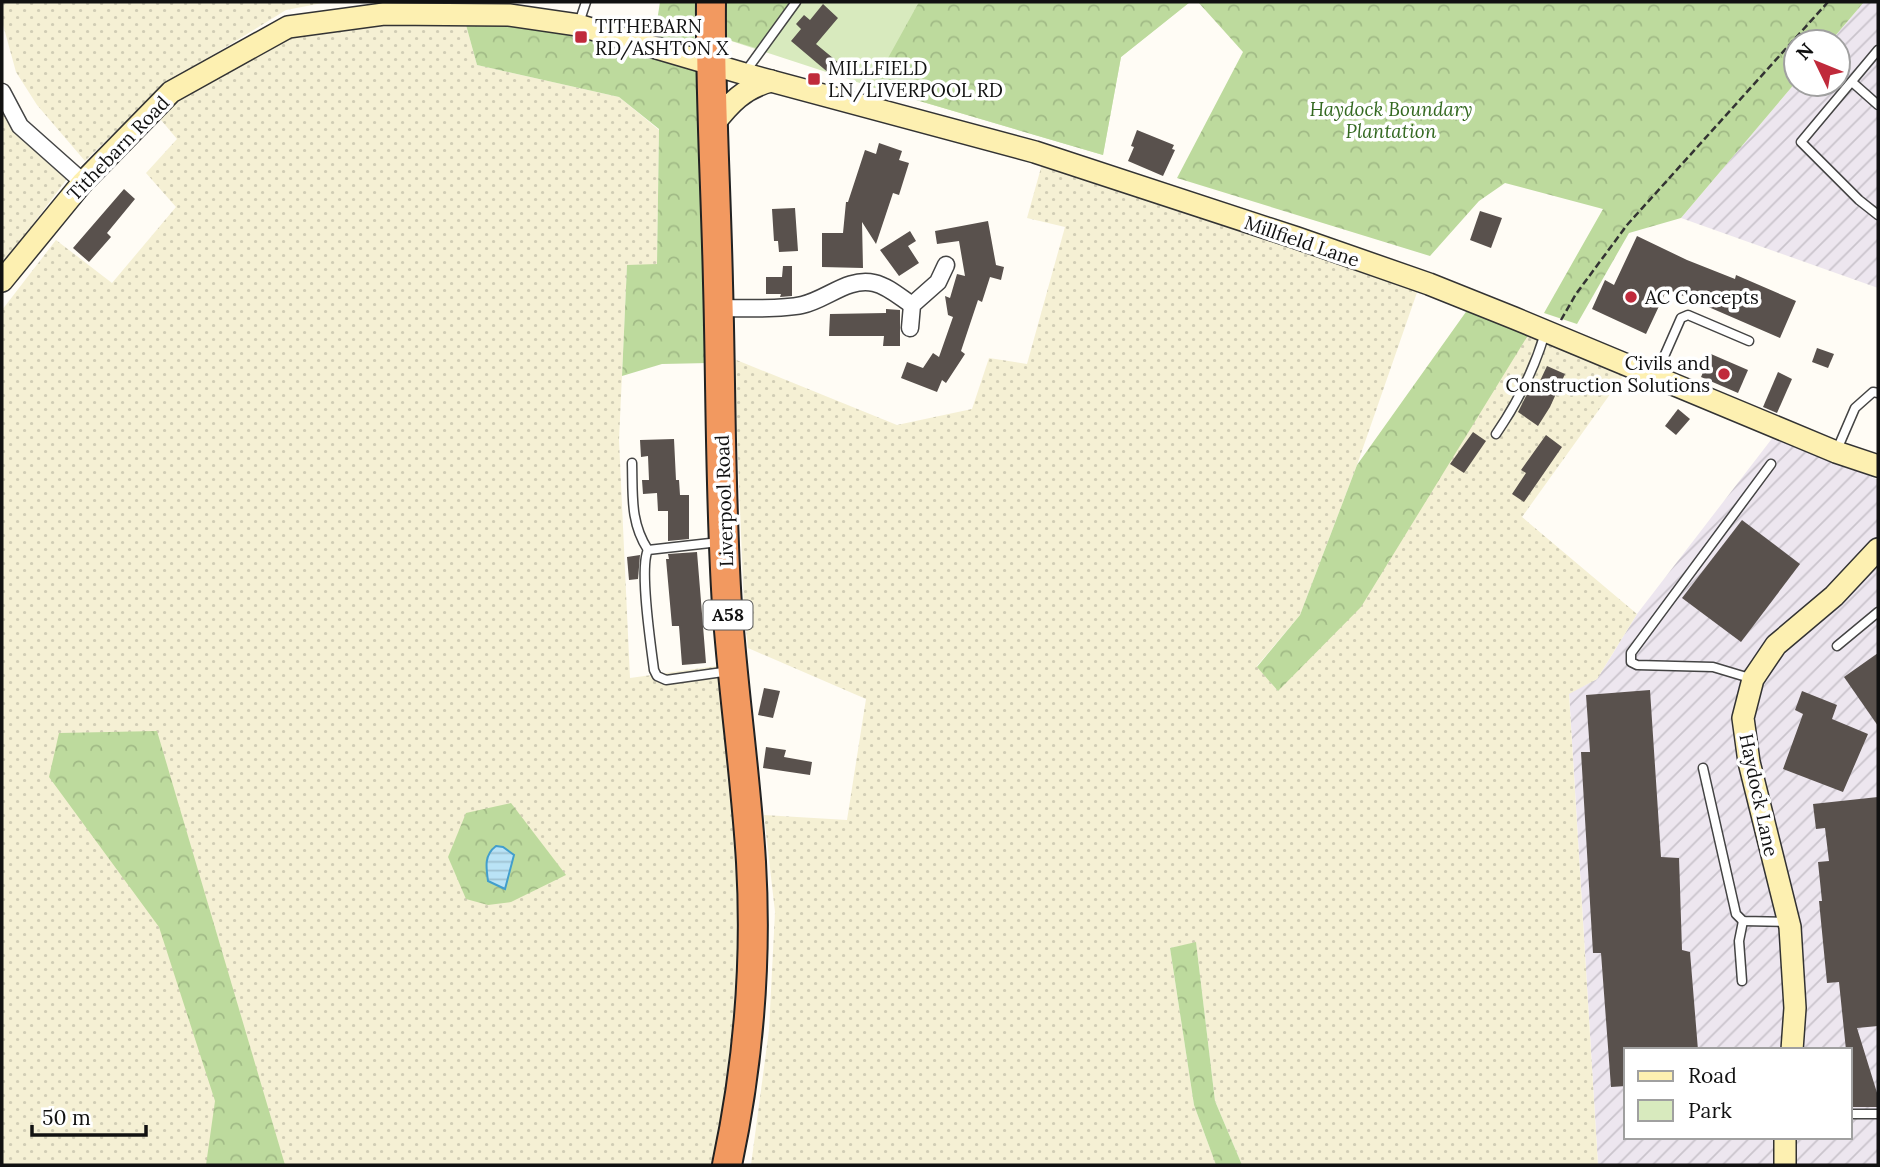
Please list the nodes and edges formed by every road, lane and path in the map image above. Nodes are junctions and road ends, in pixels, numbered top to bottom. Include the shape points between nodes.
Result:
1 (586, 2) edge
2 (710, 2) edge
3 (796, 2) edge
4 (1828, 2) edge
5 (578, 26) junction
6 (1878, 50) edge
7 (710, 62) junction
8 (745, 74) junction
9 (771, 81) junction
10 (1852, 82) joint
11 (2, 92) edge
12 (1838, 98) edge
13 (1878, 105) edge
14 (713, 125) junction
15 (83, 182) junction
16 (1878, 215) edge
17 (946, 265) dead end
18 (2, 281) edge
19 (912, 305) junction
20 (719, 309) junction
21 (910, 328) dead end
22 (1550, 332) junction
23 (1749, 341) dead end
24 (1656, 377) junction
25 (1878, 393) edge
26 (1496, 434) dead end
27 (1836, 452) junction
28 (632, 463) dead end
29 (1771, 464) dead end
30 (1878, 466) edge
31 (724, 541) junction
32 (648, 550) junction
33 (1876, 558) edge
34 (1878, 612) edge
35 (1837, 646) dead end
36 (733, 671) junction
37 (1753, 679) junction
38 (1703, 768) dead end
39 (1743, 921) junction
40 (1788, 922) junction
41 (1742, 981) dead end
42 (1792, 1048) edge
43 (1852, 1114) edge
44 (1878, 1114) edge
45 (1785, 1139) edge
46 (727, 1165) edge
47 (1785, 1165) edge

1 - 5 lane
2 - 7 highway, Liverpool Road / A58
3 - 8 lane
4 - 22 path via 1627,225
5 - 7 street, Tithebarn Road
5 - 15 street, Tithebarn Road via 509,15 384,14 288,27 171,92
6 - 10 lane
7 - 8 street, Millfield Lane
7 - 14 highway, Liverpool Road / A58
8 - 9 street, Millfield Lane
9 - 14 street via 738,96
9 - 22 street, Millfield Lane via 1048,156 1429,284
10 - 13 lane
11 - 15 street via 20,126
12 - 16 lane via 1801,142
14 - 20 highway, Liverpool Road / A58
15 - 18 street, Tithebarn Road
17 - 19 street via 938,282
19 - 20 street via 884,287 862,282 801,306
19 - 21 street
20 - 31 highway, Liverpool Road / A58
22 - 24 street, Millfield Lane
22 - 26 lane via 1524,389
23 - 24 lane via 1688,315 1681,318
24 - 27 street, Millfield Lane
25 - 27 lane via 1873,392 1855,408
27 - 30 street, Millfield Lane
28 - 32 lane via 633,513 637,533
29 - 37 lane via 1631,653 1631,662 1637,665 1713,667
31 - 32 lane
31 - 36 highway, Liverpool Road / A58
32 - 36 lane via 644,561 657,676 666,680
33 - 37 street, Haydock Lane via 1776,645
34 - 35 lane
36 - 46 highway, Liverpool Road / A58 via 751,862 752,924 746,1066
37 - 40 street, Haydock Lane via 1743,718 1749,762
38 - 39 lane via 1734,908
39 - 40 lane
39 - 41 lane via 1739,941
40 - 42 street, Haydock Lane via 1795,1008
43 - 44 lane
45 - 47 street

